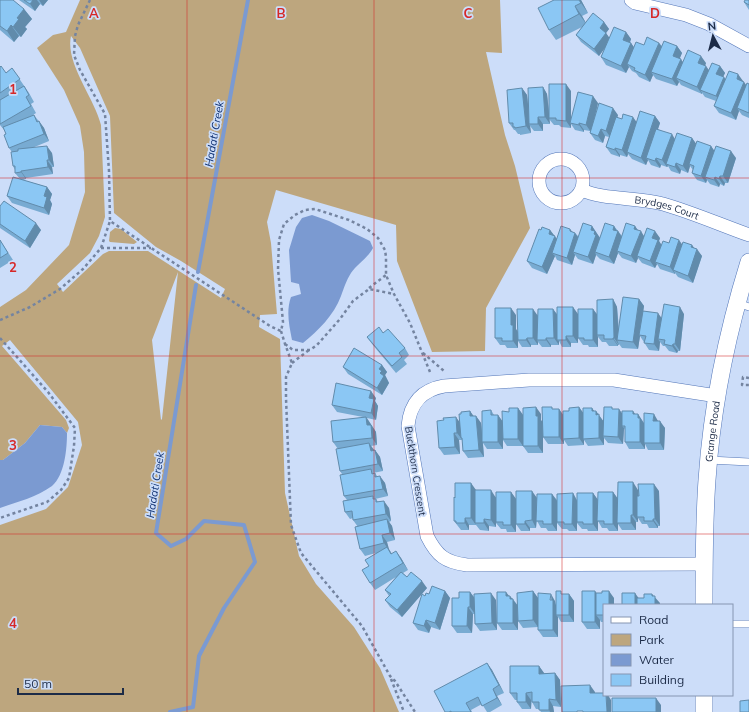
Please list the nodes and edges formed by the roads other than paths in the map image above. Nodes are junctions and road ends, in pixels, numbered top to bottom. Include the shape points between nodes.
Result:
1 (631, 0) edge
2 (749, 46) edge
3 (582, 190) dead end
4 (749, 235) edge
5 (749, 262) edge
6 (743, 305) edge
7 (717, 396) junction
8 (708, 460) junction
9 (749, 462) edge
10 (704, 564) junction
11 (704, 604) edge
12 (733, 624) edge
13 (749, 624) edge
14 (704, 696) edge
15 (704, 712) edge

1 - 2 street via 710,24
3 - 4 street, Brydges Court via 590,194 663,204
5 - 6 street, Grange Road
6 - 7 street, Grange Road
7 - 8 street, Grange Road
7 - 10 street, Buckthorn Crescent via 614,380 529,380 444,386 432,388 414,403 409,414 408,426 427,536 442,558 467,565
8 - 9 lane
8 - 10 street, Grange Road
10 - 11 street, Grange Road
12 - 13 lane
14 - 15 street

